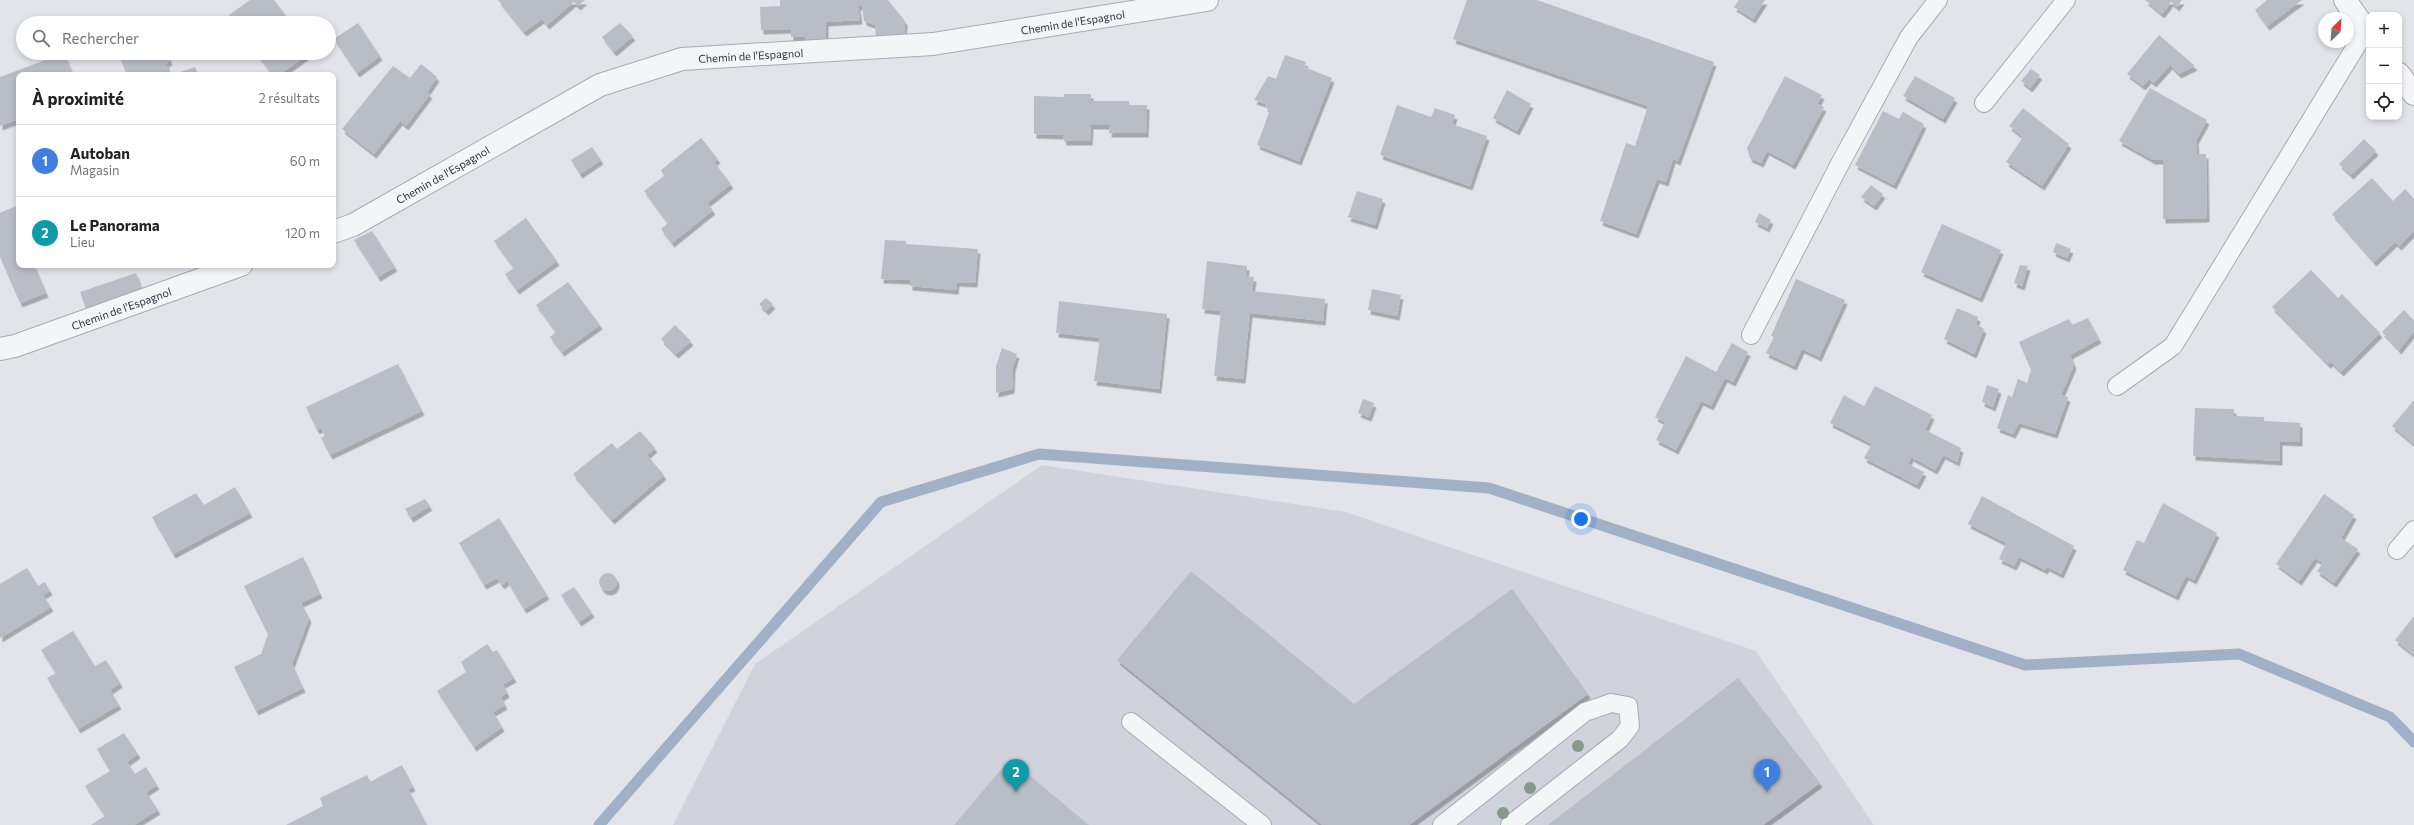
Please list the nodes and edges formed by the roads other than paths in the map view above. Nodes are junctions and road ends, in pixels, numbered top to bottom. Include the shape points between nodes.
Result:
1 (1207, 0) edge
2 (1938, 0) edge
3 (2066, 0) edge
4 (2345, 0) edge
5 (2366, 31) edge
6 (2366, 34) edge
7 (2402, 78) edge
8 (2414, 94) edge
9 (1984, 103) dead end
10 (336, 231) edge
11 (233, 268) edge
12 (1751, 335) dead end
13 (0, 349) edge
14 (2116, 386) dead end
15 (2414, 530) edge
16 (2397, 550) dead end
17 (1131, 722) dead end
18 (1262, 825) edge
19 (1442, 825) edge
20 (1510, 825) edge

1 - 10 street, Chemin de l'Espagnol via 934,44 682,59 600,85 353,225
2 - 12 lane via 1909,36
3 - 9 lane
4 - 5 street
6 - 14 lane via 2172,346
7 - 8 street
11 - 13 street, Chemin de l'Espagnol via 15,346
15 - 16 lane
17 - 18 lane
19 - 20 lane via 1585,712 1611,703 1628,706 1630,726 1620,739

